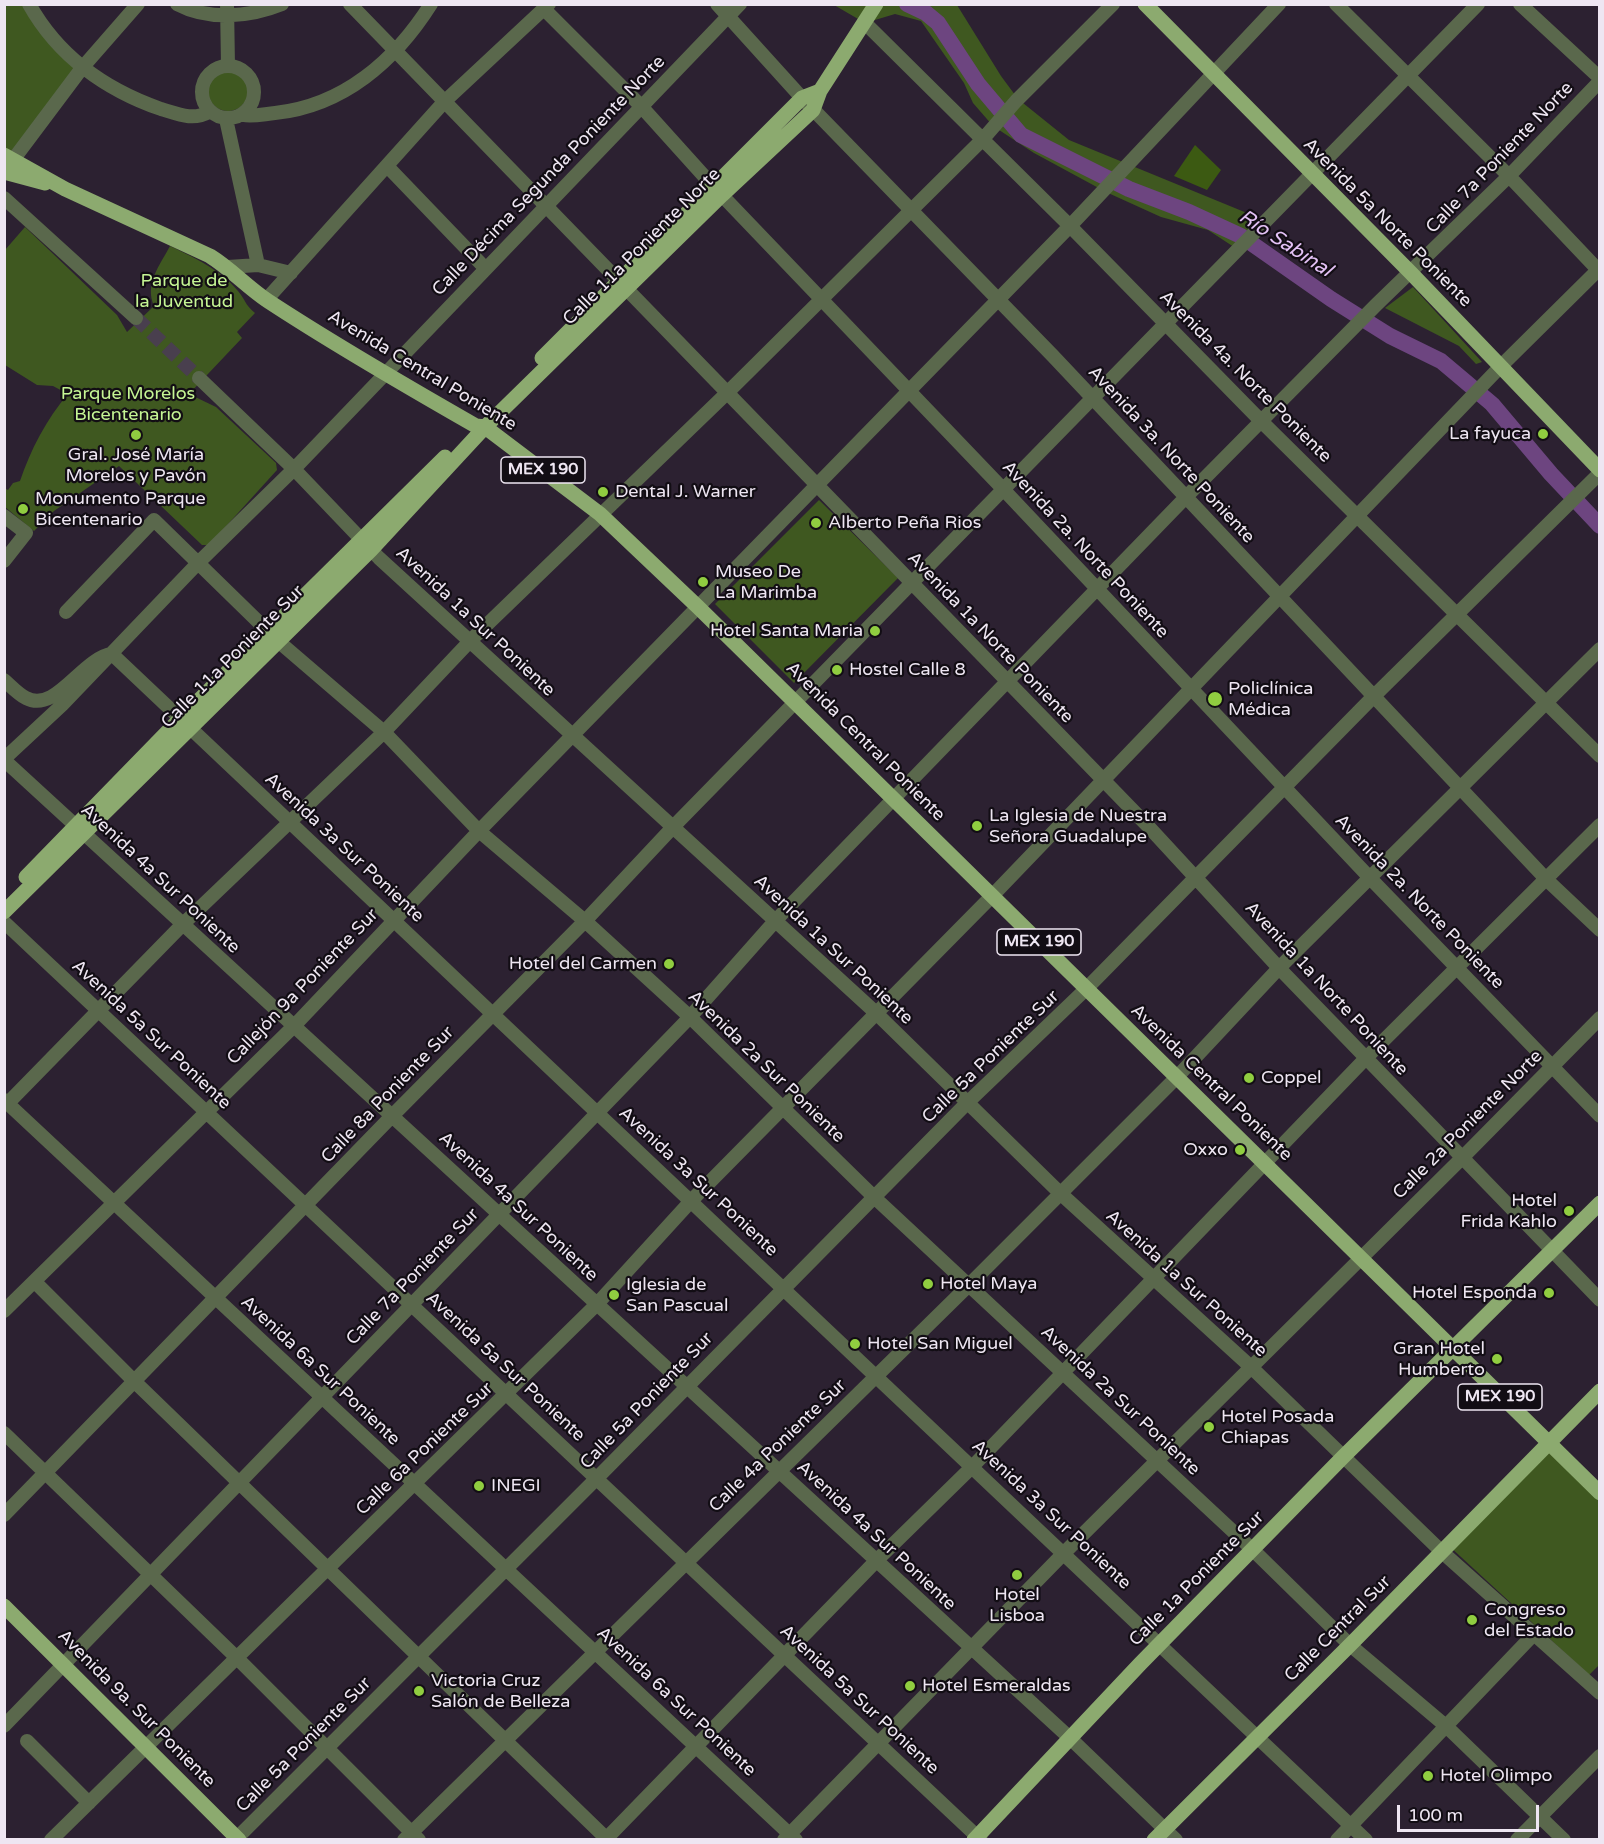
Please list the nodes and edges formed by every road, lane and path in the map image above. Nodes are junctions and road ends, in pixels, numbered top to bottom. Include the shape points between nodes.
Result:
1 (29, 4) edge
2 (138, 4) edge
3 (177, 4) edge
4 (282, 4) edge
5 (350, 4) edge
6 (432, 4) edge
7 (717, 4) edge
8 (740, 4) edge
9 (876, 4) edge
10 (1113, 4) edge
11 (1145, 4) edge
12 (1279, 4) edge
13 (1336, 4) edge
14 (1478, 4) edge
15 (1520, 4) edge
16 (546, 6) edge
17 (227, 10) edge
18 (729, 17) junction
19 (865, 22) junction
20 (396, 52) junction
21 (228, 66) junction
22 (82, 68) junction
23 (1213, 75) junction
24 (1408, 75) junction
25 (1599, 80) edge
26 (820, 91) junction
27 (802, 98) junction
28 (444, 102) junction
29 (640, 105) junction
30 (813, 110) junction
31 (210, 112) junction
32 (243, 115) junction
33 (226, 120) junction
34 (983, 139) junction
35 (8, 156) edge
36 (387, 166) junction
37 (5, 172) edge
38 (1311, 173) junction
39 (1509, 176) junction
40 (65, 189) junction
41 (717, 190) junction
42 (4, 198) edge
43 (544, 206) junction
44 (910, 208) junction
45 (1070, 225) junction
46 (258, 265) junction
47 (228, 267) junction
48 (485, 268) junction
49 (1599, 270) edge
50 (291, 273) junction
51 (1411, 273) junction
52 (624, 285) junction
53 (821, 299) junction
54 (266, 300) junction
55 (998, 300) junction
56 (135, 318) tunnel mouth
57 (1165, 322) junction
58 (1501, 366) junction
59 (385, 373) junction
60 (199, 378) tunnel mouth
61 (909, 391) junction
62 (728, 392) junction
63 (1091, 398) junction
64 (1262, 422) junction
65 (481, 427) junction
66 (294, 470) junction
67 (1596, 475) edge
68 (816, 486) junction
69 (1003, 489) junction
70 (1186, 497) junction
71 (600, 514) junction
72 (4, 516) edge
73 (1359, 516) junction
74 (366, 545) junction
75 (4, 561) edge
76 (199, 562) junction
77 (912, 584) junction
78 (1098, 590) junction
79 (1281, 597) junction
80 (698, 607) junction
81 (66, 612) dead end
82 (1458, 613) junction
83 (273, 636) junction
84 (471, 640) junction
85 (1599, 649) edge
86 (111, 654) junction
87 (4, 680) edge
88 (1007, 682) junction
89 (1191, 689) junction
90 (1374, 696) junction
91 (796, 702) junction
92 (1546, 703) junction
93 (185, 723) junction
94 (384, 732) junction
95 (573, 736) junction
96 (1599, 756) edge
97 (4, 760) edge
98 (1104, 780) junction
99 (1285, 788) junction
100 (1461, 789) junction
101 (894, 798) junction
102 (289, 821) junction
103 (1599, 825) edge
104 (674, 826) junction
105 (81, 830) junction
106 (479, 831) junction
107 (1195, 876) junction
108 (1370, 878) junction
109 (1547, 880) junction
110 (992, 896) junction
111 (4, 898) edge
112 (4, 912) edge
113 (394, 920) junction
114 (585, 921) junction
115 (776, 921) junction
116 (4, 922) edge
117 (183, 924) junction
118 (1599, 930) edge
119 (1456, 967) junction
120 (1279, 968) junction
121 (1086, 989) junction
122 (99, 1010) junction
123 (875, 1012) junction
124 (493, 1014) junction
125 (690, 1017) junction
126 (1599, 1018) edge
127 (294, 1026) junction
128 (1366, 1058) junction
129 (1553, 1066) junction
130 (1176, 1078) junction
131 (6, 1102) edge
132 (966, 1104) junction
133 (782, 1107) junction
134 (206, 1111) junction
135 (598, 1112) junction
136 (392, 1116) junction
137 (1599, 1116) edge
138 (1462, 1158) junction
139 (1266, 1164) junction
140 (1060, 1193) junction
141 (874, 1197) junction
142 (691, 1201) junction
143 (1599, 1203) edge
144 (115, 1204) junction
145 (306, 1205) junction
146 (499, 1214) junction
147 (1551, 1250) junction
148 (1360, 1257) junction
149 (1154, 1278) junction
150 (35, 1281) junction
151 (970, 1284) junction
152 (784, 1288) junction
153 (215, 1298) junction
154 (1599, 1300) edge
155 (412, 1304) junction
156 (597, 1304) junction
157 (4, 1311) edge
158 (1452, 1350) junction
159 (1251, 1367) junction
160 (1062, 1372) junction
161 (876, 1375) junction
162 (134, 1381) junction
163 (686, 1386) junction
164 (1599, 1391) edge
165 (507, 1394) junction
166 (322, 1397) junction
167 (4, 1433) edge
168 (1547, 1443) junction
169 (1343, 1457) junction
170 (1158, 1460) junction
171 (973, 1466) junction
172 (778, 1470) junction
173 (45, 1473) junction
174 (597, 1479) junction
175 (240, 1483) junction
176 (415, 1484) junction
177 (1599, 1493) edge
178 (4, 1515) edge
179 (1253, 1550) junction
180 (1441, 1551) junction
181 (1065, 1552) junction
182 (876, 1560) junction
183 (686, 1562) junction
184 (328, 1569) junction
185 (507, 1569) junction
186 (152, 1574) junction
187 (4, 1606) edge
188 (1534, 1634) junction
189 (1161, 1644) junction
190 (1350, 1646) junction
191 (972, 1647) junction
192 (595, 1652) junction
193 (785, 1655) junction
194 (418, 1656) junction
195 (237, 1658) junction
196 (64, 1665) junction
197 (1599, 1693) edge
198 (4, 1726) edge
199 (1447, 1727) junction
200 (1259, 1736) junction
201 (1071, 1739) junction
202 (27, 1741) dead end
203 (507, 1741) junction
204 (878, 1743) junction
205 (695, 1745) junction
206 (146, 1747) junction
207 (327, 1747) junction
208 (1599, 1756) edge
209 (89, 1803) junction
210 (1541, 1815) junction
211 (1352, 1826) junction
212 (1165, 1836) edge
213 (412, 1837) edge
214 (790, 1838) edge
215 (978, 1838) edge
216 (51, 1839) edge
217 (237, 1839) edge
218 (607, 1839) edge
219 (1337, 1839) edge
220 (1366, 1839) edge
221 (1517, 1839) edge
222 (1564, 1839) edge

1 - 22 street via 41,25
2 - 22 street
3 - 17 street via 188,10
4 - 17 street via 265,11
5 - 20 street, Avenida 1a Norte Poniente
6 - 20 street
7 - 18 street, Avenida 3a. Norte Poniente
8 - 18 street, Calle Décima Segunda Poniente Norte
9 - 19 main road, Calle 11a Poniente Norte
10 - 34 street
11 - 23 main road, Avenida 5a Norte Poniente
12 - 23 street, Callejón 9a Poniente Sur
13 - 24 street
14 - 24 street, Calle 8a Poniente Sur
15 - 25 street
16 - 28 street
16 - 29 street, Avenida 2a. Norte Poniente
17 - 21 street
18 - 27 street, Avenida 3a. Norte Poniente
18 - 29 street, Calle Décima Segunda Poniente Norte
19 - 26 main road, Calle 11a Poniente Norte
19 - 34 street, Avenida 4a. Norte Poniente
20 - 28 street, Avenida 1a Norte Poniente
20 - 32 street via 354,86 325,101 299,111
21 - 31 street via 211,71 205,78 201,96
21 - 32 street via 245,72 254,88 251,106
22 - 31 street via 129,98 183,116 200,117
22 - 35 street
23 - 38 main road, Avenida 5a Norte Poniente
23 - 45 street, Callejón 9a Poniente Sur
24 - 38 street, Calle 8a Poniente Sur
24 - 39 street
25 - 39 street, Calle 7a Poniente Norte
26 - 27 main road
26 - 30 main road, Calle 11a Poniente Norte
27 - 30 street, Avenida 3a. Norte Poniente
27 - 41 main road, Calle 11a Poniente Norte
28 - 36 street
28 - 43 street, Avenida 1a Norte Poniente
29 - 41 street, Avenida 2a. Norte Poniente
29 - 43 street, Calle Décima Segunda Poniente Norte
30 - 41 main road, Calle 11a Poniente Norte
30 - 44 street, Avenida 3a. Norte Poniente
31 - 33 street
32 - 33 street
33 - 46 street
34 - 44 street
34 - 45 street, Avenida 4a. Norte Poniente
35 - 37 street
35 - 40 main road, MEX 190
36 - 48 street
36 - 50 street
37 - 40 main road, MEX 190
38 - 51 main road, Avenida 5a Norte Poniente
38 - 57 street, Calle 8a Poniente Sur
39 - 49 street
39 - 51 street, Calle 7a Poniente Norte
40 - 47 main road, Avenida Central Poniente / MEX 190
41 - 52 main road, Calle 11a Poniente Norte
41 - 53 street, Avenida 2a. Norte Poniente
42 - 56 street
43 - 48 street, Calle Décima Segunda Poniente Norte
43 - 52 street, Avenida 1a Norte Poniente
44 - 53 street
44 - 55 street, Avenida 3a. Norte Poniente
45 - 55 street, Callejón 9a Poniente Sur
45 - 57 street, Avenida 4a. Norte Poniente
46 - 47 street
46 - 50 street
47 - 54 main road, Avenida Central Poniente / MEX 190
48 - 59 street, Calle Décima Segunda Poniente Norte
49 - 58 street, Calle 6a Poniente Sur
50 - 54 street
51 - 58 main road, Avenida 5a Norte Poniente
51 - 64 street, Calle 7a Poniente Norte
52 - 62 street, Avenida 1a Norte Poniente
52 - 65 main road, Calle 11a Poniente Norte
53 - 61 street, Avenida 2a. Norte Poniente
53 - 62 street
54 - 59 main road, Avenida Central Poniente / MEX 190
55 - 61 street, Callejón 9a Poniente Sur
55 - 63 street, Avenida 3a. Norte Poniente
57 - 63 street, Calle 8a Poniente Sur
57 - 64 street, Avenida 4a. Norte Poniente
58 - 67 main road, Avenida 5a Norte Poniente
58 - 73 street, Calle 6a Poniente Sur
59 - 65 main road, Avenida Central Poniente / MEX 190
59 - 66 street, Calle Décima Segunda Poniente Norte
60 - 66 street, Avenida 1a Sur Poniente
61 - 68 street, Callejón 9a Poniente Sur
61 - 69 street, Avenida 2a. Norte Poniente
62 - 68 street, Avenida 1a Norte Poniente
62 - 71 street
63 - 69 street, Calle 8a Poniente Sur
63 - 70 street, Avenida 3a. Norte Poniente
64 - 70 street, Calle 7a Poniente Norte
64 - 73 street, Avenida 4a. Norte Poniente
65 - 71 main road, Avenida Central Poniente / MEX 190
65 - 74 main road, Calle 11a Poniente Sur
66 - 74 street, Avenida 1a Sur Poniente
66 - 76 street, Calle Décima Segunda Poniente Norte
67 - 82 street, Calle 5a Poniente Sur
68 - 77 street, Avenida 1a Norte Poniente
68 - 80 street, Callejón 9a Poniente Sur
69 - 77 street, Calle 8a Poniente Sur
69 - 78 street, Avenida 2a. Norte Poniente
70 - 78 street, Calle 7a Poniente Norte
70 - 79 street, Avenida 3a. Norte Poniente
71 - 80 main road, Avenida Central Poniente / MEX 190
71 - 84 street
72 - 75 street via 26,533
73 - 79 street, Calle 6a Poniente Sur
73 - 82 street, Avenida 4a. Norte Poniente
74 - 83 main road, Calle 11a Poniente Sur
74 - 84 street, Avenida 1a Sur Poniente
76 - 81 street, Avenida 2a Sur Poniente via 154,520
76 - 83 street, Avenida 2a Sur Poniente
76 - 86 street, Calle Décima Segunda Poniente Norte
77 - 88 street, Avenida 1a Norte Poniente
77 - 91 street, Calle 8a Poniente Sur
78 - 88 street, Calle 7a Poniente Norte
78 - 89 street, Avenida 2a. Norte Poniente
79 - 89 street, Calle 6a Poniente Sur
79 - 90 street, Avenida 3a. Norte Poniente
80 - 91 main road, Avenida Central Poniente / MEX 190
80 - 95 street, Callejón 9a Poniente Sur
82 - 90 street, Calle 5a Poniente Sur
82 - 92 street, Avenida 4a. Norte Poniente
83 - 93 main road, Calle 11a Poniente Sur
83 - 94 street, Avenida 2a Sur Poniente
84 - 94 street
84 - 95 street, Avenida 1a Sur Poniente
85 - 92 street, Calle 4a Poniente Sur
86 - 87 street via 98,658 49,699 38,702 25,698
86 - 93 street, Avenida 3a Sur Poniente
86 - 97 street, Calle Décima Segunda Poniente Norte
88 - 98 street, Avenida 1a Norte Poniente
88 - 101 street, Calle 7a Poniente Norte
89 - 98 street, Calle 6a Poniente Sur
89 - 99 street, Avenida 2a. Norte Poniente
90 - 99 street, Calle 5a Poniente Sur
90 - 100 street, Avenida 3a. Norte Poniente
91 - 101 main road, Avenida Central Poniente / MEX 190
91 - 104 street, Calle 8a Poniente Sur
92 - 96 street, Avenida 4a. Norte Poniente
92 - 100 street, Calle 4a Poniente Sur
93 - 102 street, Avenida 3a Sur Poniente
93 - 105 main road, Calle 11a Poniente Sur
94 - 102 street
94 - 106 street, Avenida 2a Sur Poniente
95 - 104 street, Avenida 1a Sur Poniente
95 - 106 street, Callejón 9a Poniente Sur
97 - 105 street, Avenida 4a Sur Poniente
98 - 107 street, Avenida 1a Norte Poniente
98 - 110 street, Calle 6a Poniente Sur
99 - 107 street, Calle 5a Poniente Sur
99 - 108 street, Avenida 2a. Norte Poniente
100 - 108 street, Calle 4a Poniente Sur
100 - 109 street, Avenida 3a. Norte Poniente
101 - 110 main road, Avenida Central Poniente / MEX 190
101 - 115 street, Calle 7a Poniente Sur
102 - 113 street, Avenida 3a Sur Poniente
102 - 117 street
103 - 109 street
104 - 114 street, Calle 8a Poniente Sur
104 - 115 street, Avenida 1a Sur Poniente
105 - 111 main road, Calle 11a Poniente Sur
105 - 112 main road, Calle 11a Poniente Sur
105 - 117 street, Avenida 4a Sur Poniente
106 - 113 street, Callejón 9a Poniente Sur
106 - 114 street, Avenida 2a Sur Poniente
107 - 120 street, Avenida 1a Norte Poniente
107 - 121 street, Calle 5a Poniente Sur
108 - 119 street, Avenida 2a. Norte Poniente
108 - 120 street, Calle 4a Poniente Sur
109 - 118 street, Avenida 3a. Norte Poniente
109 - 119 street
110 - 121 main road, Avenida Central Poniente / MEX 190
110 - 123 street, Calle 6a Poniente Sur
113 - 124 street, Avenida 3a Sur Poniente
113 - 127 street, Callejón 9a Poniente Sur
114 - 124 street, Calle 8a Poniente Sur
114 - 125 street, Avenida 2a Sur Poniente
115 - 123 street, Avenida 1a Sur Poniente
115 - 125 street, Calle 7a Poniente Sur
116 - 122 street, Avenida 5a Sur Poniente
117 - 122 street
117 - 127 street, Avenida 4a Sur Poniente
119 - 128 street
119 - 129 street, Avenida 2a. Norte Poniente
120 - 128 street, Avenida 1a Norte Poniente
120 - 130 street, Calle 4a Poniente Sur
121 - 130 main road, Avenida Central Poniente / MEX 190
121 - 132 street, Calle 5a Poniente Sur
122 - 131 street
122 - 134 street, Avenida 5a Sur Poniente
123 - 132 street, Avenida 1a Sur Poniente
123 - 133 street, Calle 6a Poniente Sur
124 - 135 street, Avenida 3a Sur Poniente
124 - 136 street, Calle 8a Poniente Sur
125 - 133 street, Avenida 2a Sur Poniente
125 - 135 street, Calle 7a Poniente Sur
126 - 129 street, Calle 2a Poniente Norte
127 - 134 street, Callejón 9a Poniente Sur
127 - 136 street, Avenida 4a Sur Poniente
128 - 138 street, Avenida 1a Norte Poniente
128 - 139 street
129 - 137 street, Avenida 2a. Norte Poniente
129 - 138 street, Calle 2a Poniente Norte
130 - 139 main road, Avenida Central Poniente / MEX 190
130 - 140 street, Calle 4a Poniente Sur
131 - 144 street, Avenida 6a Sur Poniente
132 - 140 street, Avenida 1a Sur Poniente
132 - 141 street, Calle 5a Poniente Sur
133 - 141 street, Avenida 2a Sur Poniente
133 - 142 street, Calle 6a Poniente Sur
134 - 144 street, Callejón 9a Poniente Sur
134 - 145 street, Avenida 5a Sur Poniente
135 - 142 street, Avenida 3a Sur Poniente
135 - 146 street, Calle 7a Poniente Sur
136 - 145 street, Calle 8a Poniente Sur
136 - 146 street, Avenida 4a Sur Poniente
138 - 147 street, Avenida 1a Norte Poniente
138 - 148 street, Calle 2a Poniente Norte
139 - 148 main road, Avenida Central Poniente / MEX 190
139 - 149 street
140 - 149 street, Avenida 1a Sur Poniente
140 - 151 street, Calle 4a Poniente Sur
141 - 151 street, Avenida 2a Sur Poniente
141 - 152 street, Calle 5a Poniente Sur
142 - 152 street, Avenida 3a Sur Poniente
142 - 156 street, Calle 6a Poniente Sur
143 - 147 main road, Calle 1a Poniente Sur
144 - 150 street, Callejón 9a Poniente Sur
144 - 153 street, Avenida 6a Sur Poniente
145 - 153 street, Calle 8a Poniente Sur
145 - 155 street, Avenida 5a Sur Poniente
146 - 155 street, Calle 7a Poniente Sur
146 - 156 street, Avenida 4a Sur Poniente
147 - 154 street, Avenida 1a Norte Poniente
147 - 158 main road, Calle 1a Poniente Sur
148 - 158 main road, Avenida Central Poniente / MEX 190
148 - 159 street, Calle 2a Poniente Norte
149 - 159 street, Avenida 1a Sur Poniente
149 - 160 street
150 - 157 street, Callejón 9a Poniente Sur
150 - 162 street
151 - 160 street, Avenida 2a Sur Poniente
151 - 161 street, Calle 4a Poniente Sur
152 - 161 street, Avenida 3a Sur Poniente
152 - 163 street, Calle 5a Poniente Sur
153 - 162 street, Calle 8a Poniente Sur
153 - 166 street, Avenida 6a Sur Poniente
155 - 165 street, Avenida 5a Sur Poniente
155 - 166 street, Calle 7a Poniente Sur
156 - 163 street, Avenida 4a Sur Poniente
156 - 165 street, Calle 6a Poniente Sur
158 - 168 main road, Avenida Central Poniente / MEX 190
158 - 169 main road, Calle 1a Poniente Sur
159 - 169 street, Avenida 1a Sur Poniente
159 - 170 street, Calle 2a Poniente Norte
160 - 170 street, Avenida 2a Sur Poniente
160 - 171 street
161 - 171 street, Avenida 3a Sur Poniente
161 - 172 street, Calle 4a Poniente Sur
162 - 173 street, Calle 8a Poniente Sur
162 - 175 street
163 - 172 street, Avenida 4a Sur Poniente
163 - 174 street, Calle 5a Poniente Sur
164 - 168 main road, Calle Central Sur
165 - 174 street, Avenida 5a Sur Poniente
165 - 176 street, Calle 6a Poniente Sur
166 - 175 street, Calle 7a Poniente Sur
166 - 176 street, Avenida 6a Sur Poniente
167 - 173 street
168 - 177 main road, MEX 190
168 - 180 main road, Calle Central Sur
169 - 179 main road, Calle 1a Poniente Sur
169 - 180 street, Avenida 1a Sur Poniente
170 - 179 street, Avenida 2a Sur Poniente
170 - 181 street, Calle 2a Poniente Norte
171 - 181 street, Avenida 3a Sur Poniente
171 - 182 street
172 - 182 street, Avenida 4a Sur Poniente
172 - 183 street, Calle 4a Poniente Sur
173 - 178 street, Calle 8a Poniente Sur
173 - 186 street
174 - 183 street, Avenida 5a Sur Poniente
174 - 185 street, Calle 5a Poniente Sur
175 - 184 street
175 - 186 street, Calle 7a Poniente Sur
176 - 184 street, Calle 6a Poniente Sur
176 - 185 street, Avenida 6a Sur Poniente
179 - 189 main road, Calle 1a Poniente Sur
179 - 190 street, Avenida 2a Sur Poniente
180 - 188 street, Avenida 1a Sur Poniente
180 - 190 main road, Calle Central Sur
181 - 189 street, Avenida 3a Sur Poniente
181 - 191 street, Calle 2a Poniente Norte
182 - 191 street, Avenida 4a Sur Poniente
182 - 193 street
183 - 192 street, Calle 4a Poniente Sur
183 - 193 street, Avenida 5a Sur Poniente
184 - 194 street
184 - 195 street, Calle 6a Poniente Sur
185 - 192 street, Avenida 6a Sur Poniente
185 - 194 street, Calle 5a Poniente Sur
186 - 195 street
186 - 196 street, Calle 7a Poniente Sur
187 - 196 main road, Avenida 9a. Sur Poniente
188 - 197 street, Avenida 1a Sur Poniente
188 - 199 street
189 - 200 street, Avenida 3a Sur Poniente
189 - 201 main road, Calle 1a Poniente Sur
190 - 199 street, Avenida 2a Sur Poniente
190 - 200 main road, Calle Central Sur
191 - 201 street, Avenida 4a Sur Poniente
191 - 204 street, Calle 2a Poniente Norte
192 - 203 street, Calle 4a Poniente Sur
192 - 205 street, Avenida 6a Sur Poniente
193 - 204 street, Avenida 5a Sur Poniente
193 - 205 street
194 - 203 street
194 - 207 street, Calle 5a Poniente Sur
195 - 206 street, Calle 6a Poniente Sur
195 - 207 street
196 - 198 street, Calle 7a Poniente Sur
196 - 206 main road, Avenida 9a. Sur Poniente
199 - 210 street, Avenida 2a Sur Poniente
199 - 211 street
200 - 211 street, Avenida 3a Sur Poniente
200 - 212 main road, Calle Central Sur
201 - 212 street, Avenida 4a Sur Poniente
201 - 215 main road, Calle 1a Poniente Sur
202 - 209 street
203 - 213 street, Calle 4a Poniente Sur
203 - 218 street
204 - 214 street, Calle 2a Poniente Norte
204 - 215 street, Avenida 5a Sur Poniente
205 - 214 street, Avenida 6a Sur Poniente
205 - 218 street
206 - 209 street, Calle 6a Poniente Sur
206 - 217 main road, Avenida 9a. Sur Poniente
207 - 213 street
207 - 217 street, Calle 5a Poniente Sur
208 - 210 street
209 - 216 street, Calle 6a Poniente Sur
210 - 221 street
210 - 222 street, Avenida 2a Sur Poniente
211 - 219 street
211 - 220 street, Avenida 3a Sur Poniente

